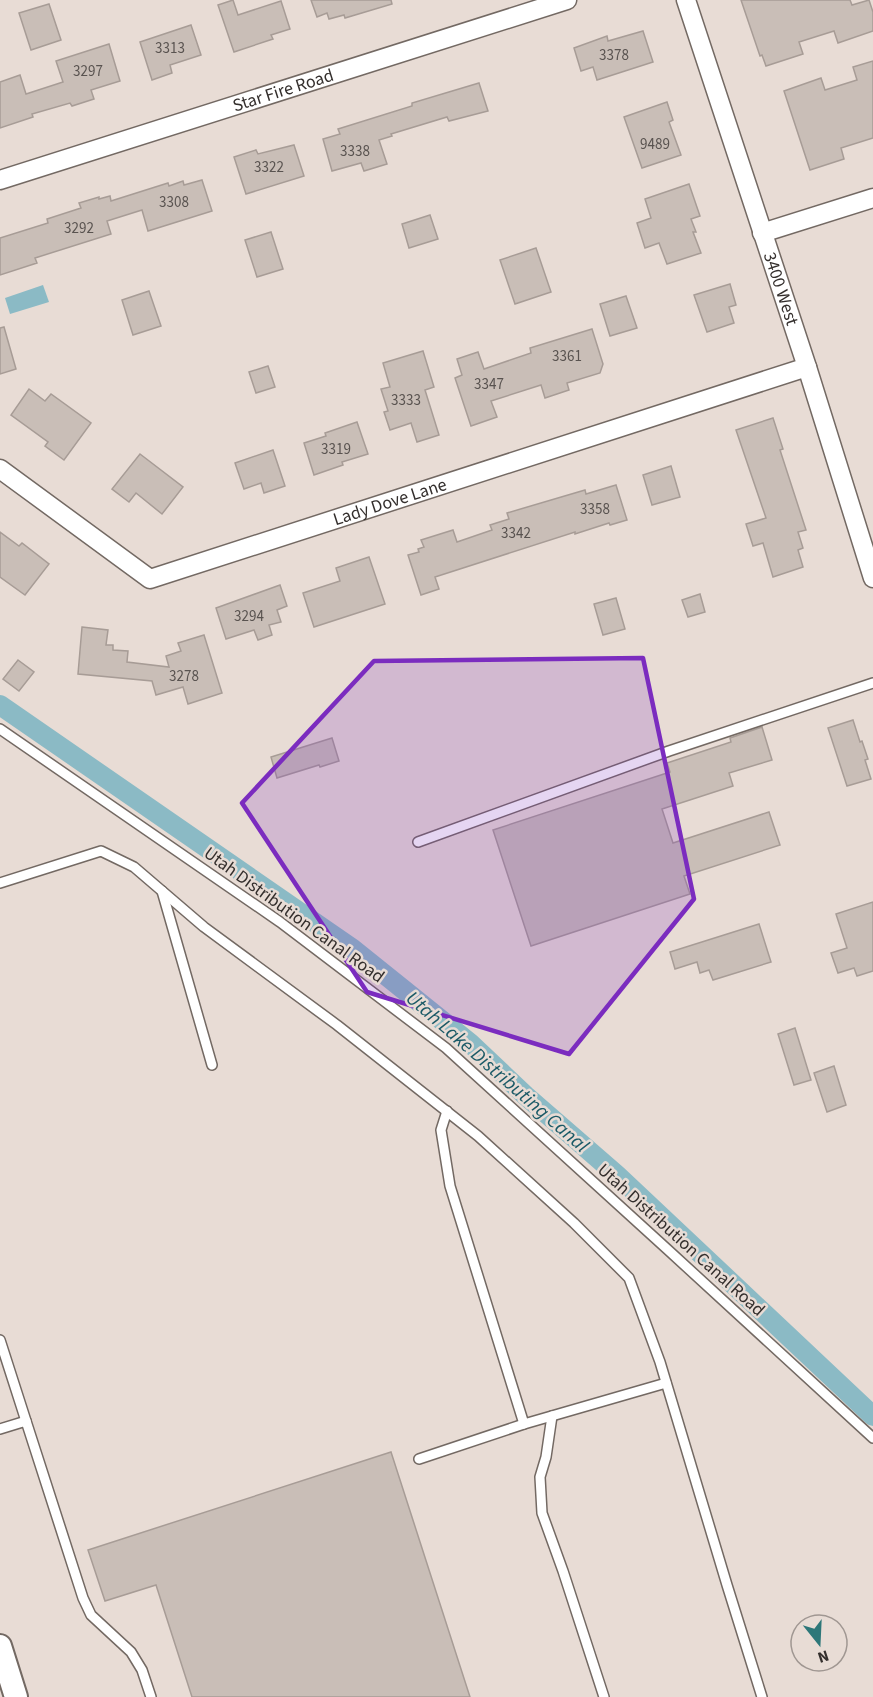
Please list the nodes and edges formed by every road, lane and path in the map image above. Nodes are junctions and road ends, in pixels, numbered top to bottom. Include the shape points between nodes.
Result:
1 (567, 0) edge
2 (686, 0) edge
3 (0, 180) edge
4 (873, 198) edge
5 (762, 233) junction
6 (807, 367) junction
7 (0, 469) edge
8 (873, 578) edge
9 (873, 683) edge
10 (0, 729) edge
11 (418, 842) dead end
12 (0, 883) edge
13 (162, 891) junction
14 (212, 1065) dead end
15 (447, 1111) junction
16 (0, 1340) edge
17 (666, 1383) junction
18 (552, 1416) junction
19 (26, 1420) junction
20 (524, 1424) junction
21 (0, 1429) edge
22 (873, 1438) edge
23 (420, 1459) dead end
24 (0, 1646) edge
25 (16, 1697) edge
26 (151, 1697) edge
27 (604, 1697) edge
28 (762, 1697) edge

1 - 3 street, Star Fire Road
2 - 5 street, 3400 West
4 - 5 street
5 - 6 street, 3400 West
6 - 7 street, Lady Dove Lane via 150,579
6 - 8 street, 3400 West
9 - 11 lane via 669,751
10 - 22 lane, Utah Distribution Canal Road via 280,922 446,1048
12 - 13 lane via 101,851 134,867
13 - 14 lane
13 - 15 lane
15 - 17 lane via 574,1223 629,1278
15 - 20 lane via 441,1130 450,1186
16 - 19 lane
17 - 18 lane
17 - 28 lane
18 - 20 lane
18 - 27 lane via 540,1477 542,1513
19 - 21 lane
19 - 26 lane via 83,1598 91,1615 131,1652
20 - 23 lane
24 - 25 street

